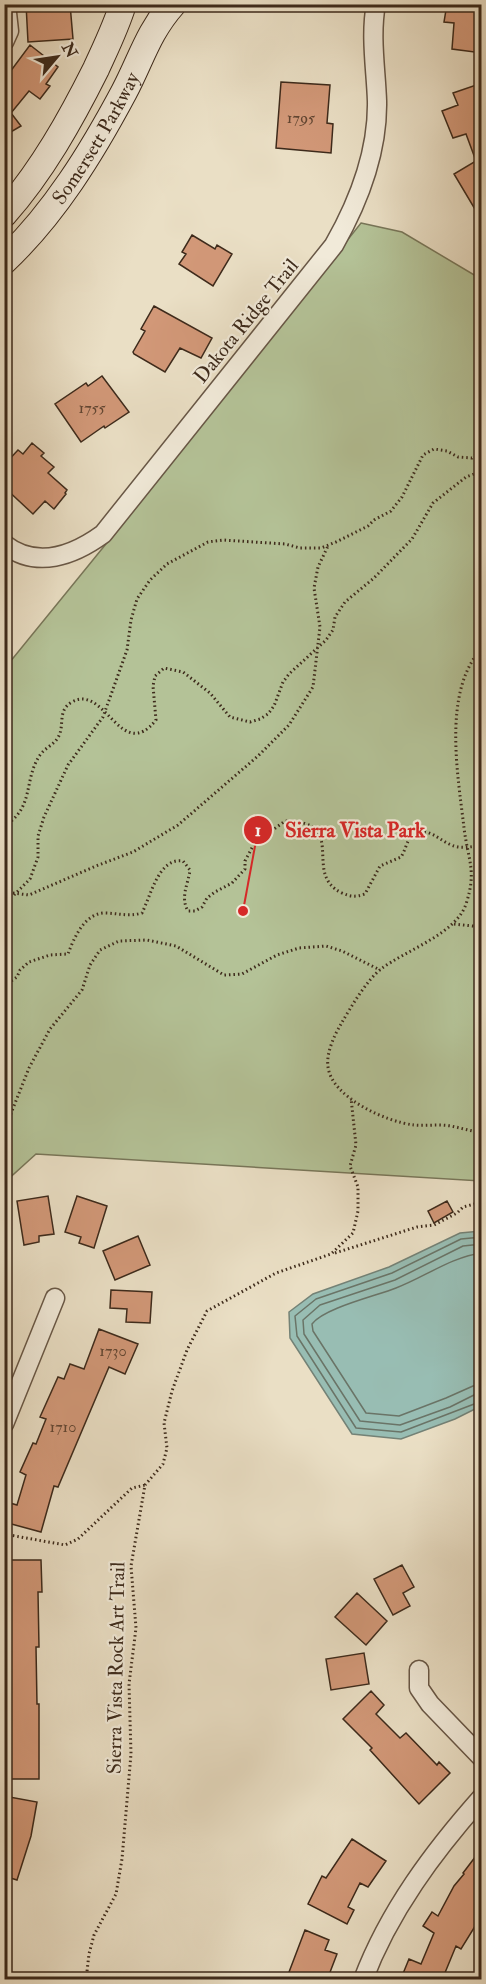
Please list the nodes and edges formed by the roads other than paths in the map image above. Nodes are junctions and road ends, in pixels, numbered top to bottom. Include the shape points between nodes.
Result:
1 (6, 4) edge
2 (123, 4) edge
3 (173, 4) edge
4 (376, 4) edge
5 (4, 42) edge
6 (4, 214) edge
7 (4, 261) edge
8 (4, 544) edge
9 (55, 1298) dead end
10 (4, 1424) edge
11 (419, 1670) dead end
12 (482, 1758) edge
13 (482, 1797) edge
14 (363, 1980) edge

1 - 5 street via 9,31
2 - 6 main road, Somersett Parkway via 117,26 79,103
3 - 7 main road, Somersett Parkway via 151,33 124,92 67,187
4 - 8 street, Dakota Ridge Trail via 377,105 370,160 360,194 334,245 104,534 69,555 49,558 30,557
9 - 10 street
11 - 12 street via 419,1688 430,1704
13 - 14 street via 416,1878 380,1939

